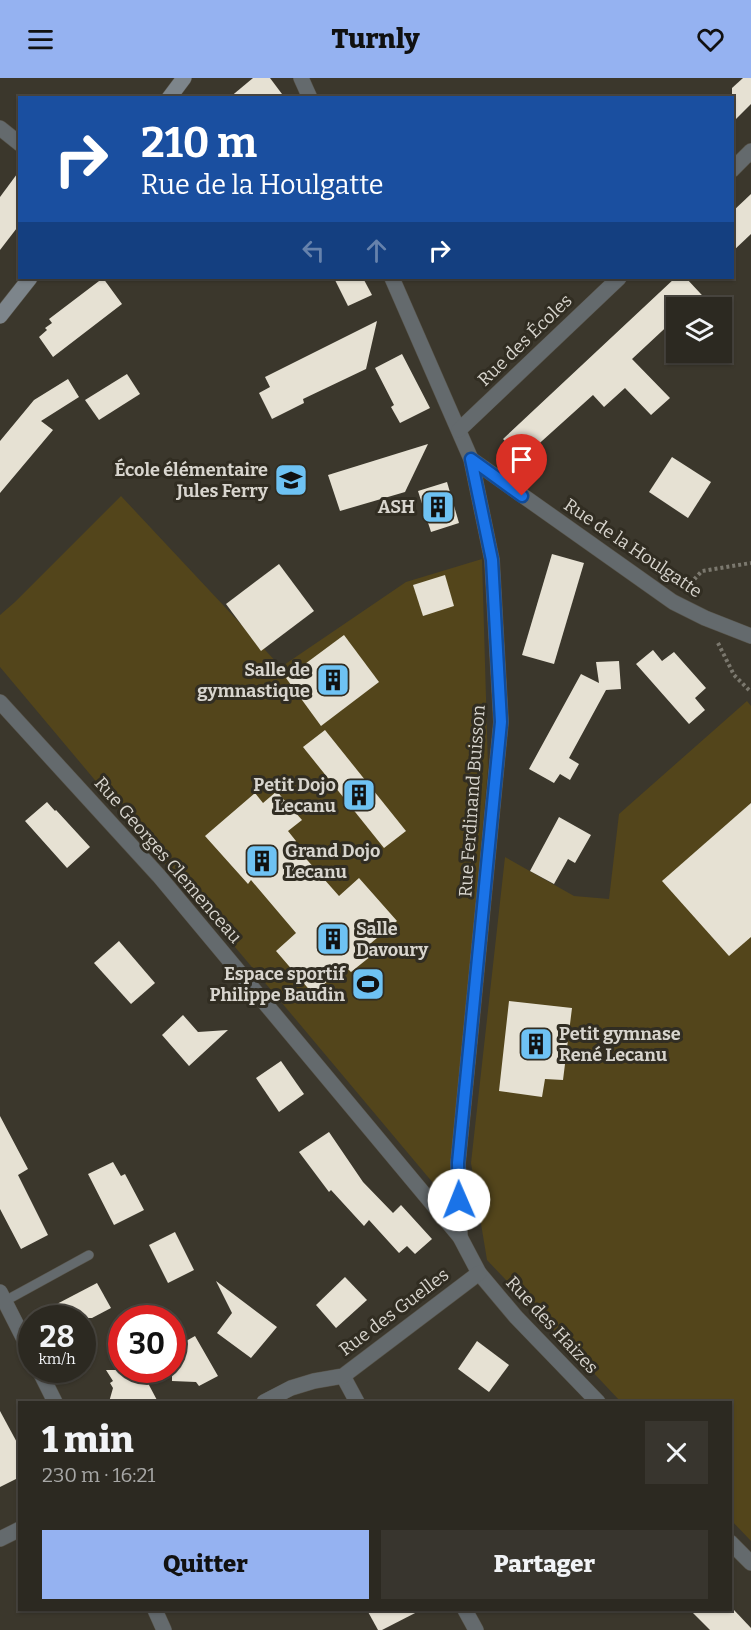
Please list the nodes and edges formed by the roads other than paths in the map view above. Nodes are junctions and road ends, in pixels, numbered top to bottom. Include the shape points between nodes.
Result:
1 (184, 78) edge
2 (301, 78) edge
3 (170, 96) edge
4 (309, 96) edge
5 (0, 128) edge
6 (18, 142) edge
7 (751, 151) edge
8 (734, 168) edge
9 (29, 279) edge
10 (392, 279) edge
11 (618, 279) edge
12 (0, 316) edge
13 (459, 430) junction
14 (471, 459) junction
15 (751, 636) edge
16 (0, 702) edge
17 (460, 1237) junction
18 (89, 1255) dead end
19 (479, 1273) junction
20 (2, 1297) edge
21 (18, 1328) edge
22 (343, 1376) junction
23 (46, 1383) edge
24 (54, 1401) edge
25 (266, 1401) edge
26 (356, 1401) edge
27 (597, 1401) edge
28 (18, 1530) edge
29 (0, 1539) edge
30 (732, 1544) edge
31 (751, 1563) edge
32 (155, 1611) edge
33 (466, 1611) edge
34 (164, 1630) edge
35 (476, 1630) edge

1 - 3 main road
2 - 4 street
5 - 6 street
7 - 8 street
9 - 12 main road
10 - 13 street, Rue Ferdinand Buisson
11 - 13 street, Rue des Écoles
13 - 14 street, Rue Ferdinand Buisson
14 - 15 street, Rue de la Houlgatte via 673,602
14 - 17 street, Rue Ferdinand Buisson via 492,560 501,722 458,1163
16 - 17 street, Rue Georges Clemenceau via 159,876
17 - 19 street, Rue Georges Clemenceau
18 - 20 lane
19 - 22 street, Rue des Guelles
19 - 27 street, Rue des Haizes
20 - 21 street
22 - 25 street, Rue des Guelles via 291,1388
22 - 26 street
23 - 24 street
28 - 29 street
30 - 31 street
32 - 34 street
33 - 35 street

